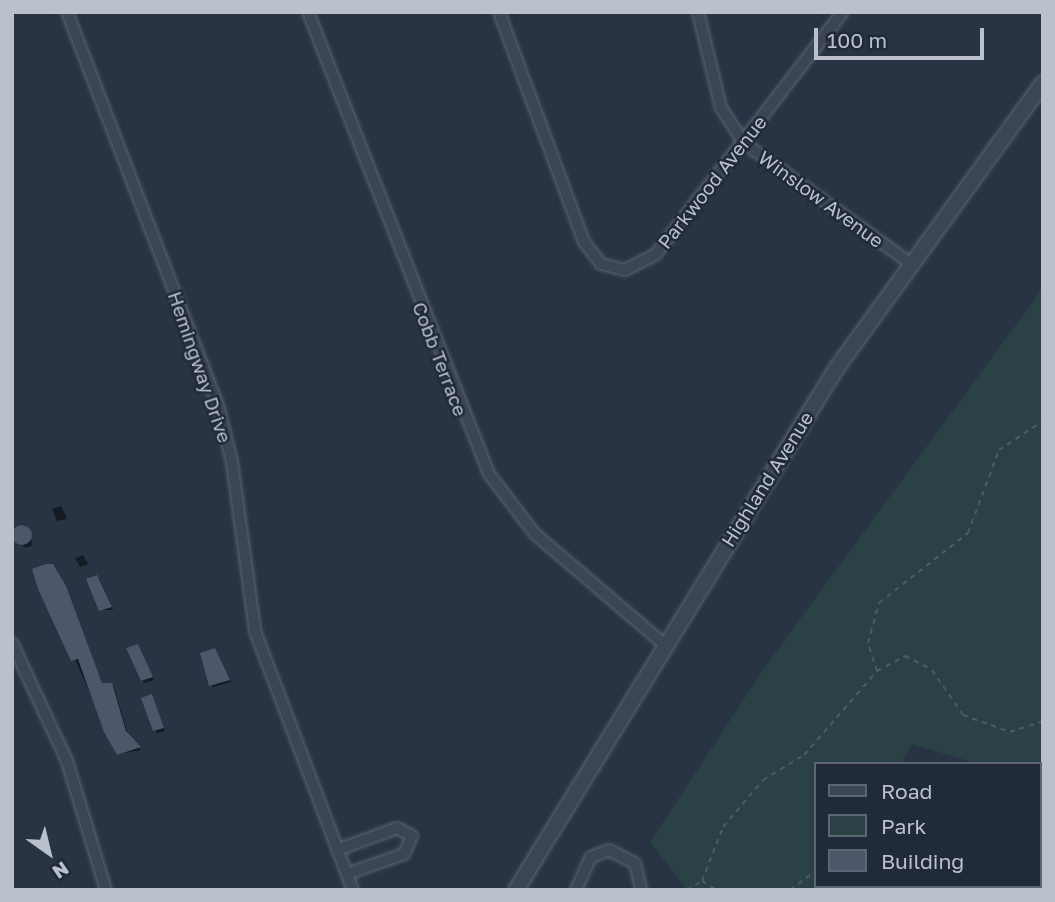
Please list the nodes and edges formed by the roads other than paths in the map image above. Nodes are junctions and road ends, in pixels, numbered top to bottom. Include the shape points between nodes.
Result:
1 (66, 12) edge
2 (308, 12) edge
3 (499, 12) edge
4 (698, 12) edge
5 (843, 12) edge
6 (1043, 83) edge
7 (744, 143) junction
8 (911, 264) junction
9 (12, 643) edge
10 (664, 644) junction
11 (337, 850) junction
12 (347, 874) junction
13 (106, 890) edge
14 (353, 890) edge
15 (516, 890) edge
16 (576, 890) edge
17 (641, 890) edge

1 - 11 street, Hemingway Drive via 218,405 232,462 255,631
2 - 10 street, Cobb Terrace via 489,474 536,534
3 - 7 street, Parkwood Avenue via 584,242 601,264 625,270 650,260
4 - 7 street, Winslow Avenue via 721,108
5 - 7 street, Parkwood Avenue
6 - 8 street, Highland Avenue
7 - 8 street, Winslow Avenue
8 - 10 street, Highland Avenue via 836,369
9 - 13 street via 67,761
10 - 15 street, Highland Avenue
11 - 12 street, Hemingway Drive
11 - 12 street via 397,828 412,836 408,852
12 - 14 street, Hemingway Drive
16 - 17 street via 591,857 609,850 635,863

